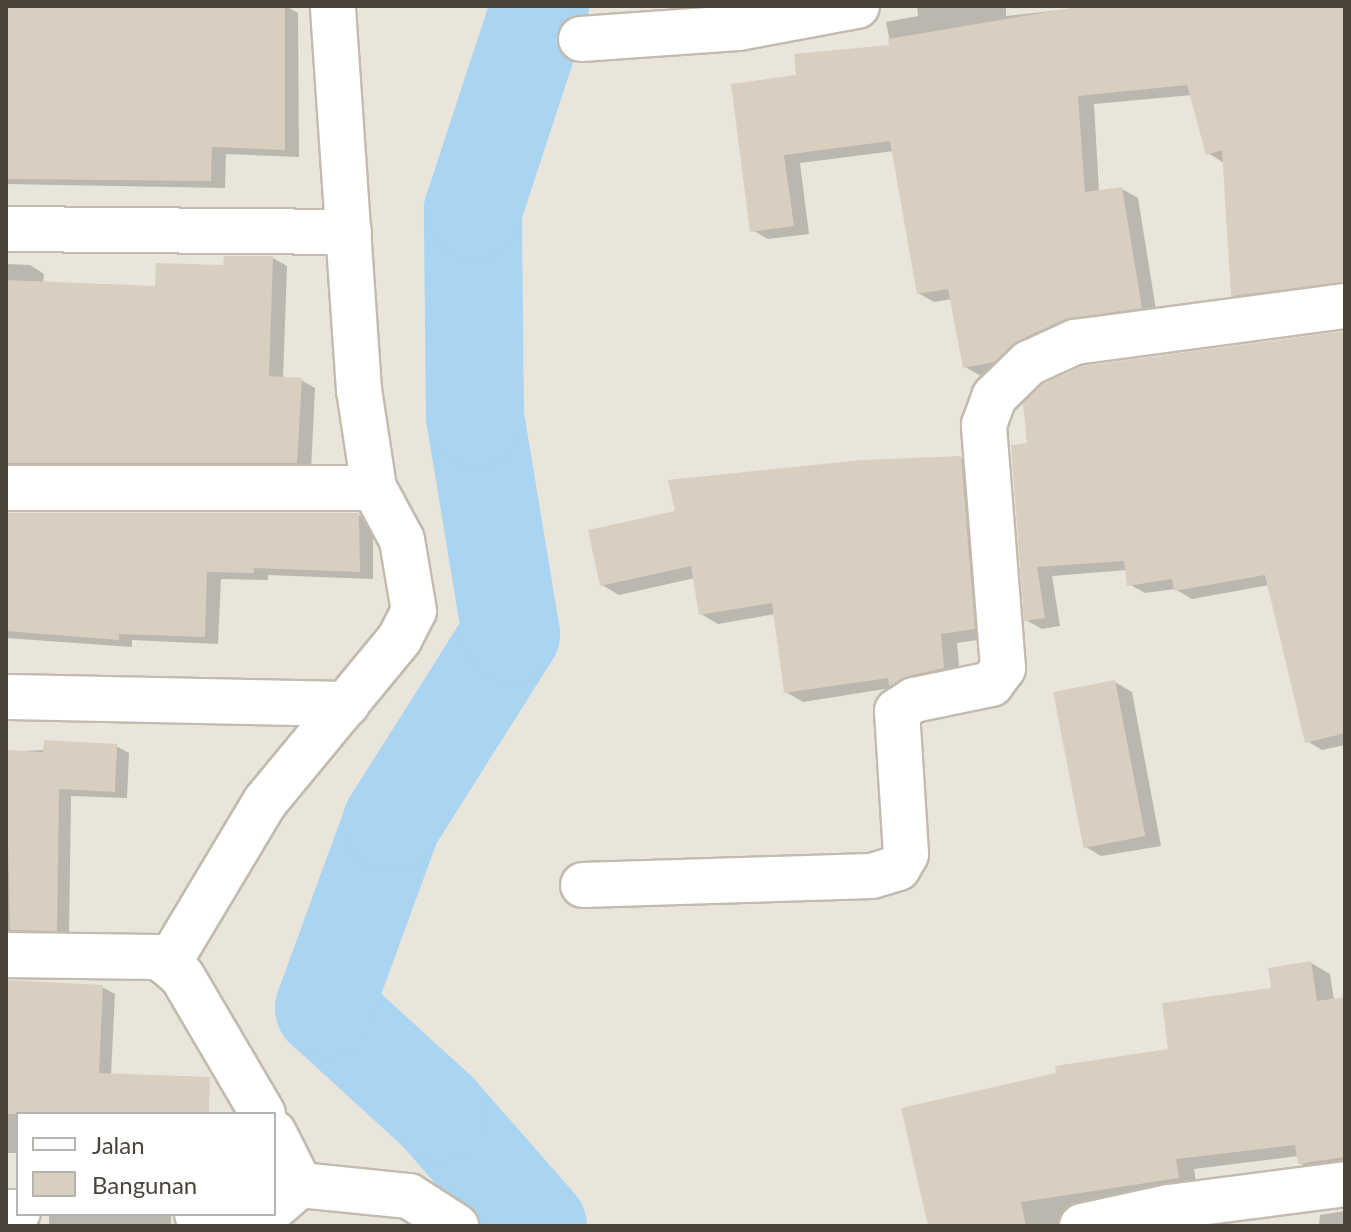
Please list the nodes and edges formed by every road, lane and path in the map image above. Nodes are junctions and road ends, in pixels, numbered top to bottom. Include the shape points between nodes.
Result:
1 (333, 6) edge
2 (857, 6) edge
3 (581, 39) dead end
4 (6, 229) edge
5 (349, 232) junction
6 (1345, 306) edge
7 (6, 488) edge
8 (374, 488) junction
9 (6, 697) edge
10 (347, 704) junction
11 (583, 885) dead end
12 (6, 955) edge
13 (168, 964) junction
14 (262, 1112) edge
15 (276, 1143) edge
16 (1345, 1184) edge
17 (287, 1196) edge
18 (456, 1226) edge
19 (1082, 1226) edge

1 - 5 street
2 - 3 street via 738,28
4 - 5 street
5 - 8 street via 359,390
6 - 11 street via 1075,342 1029,363 994,397 984,425 1003,668 991,684 914,700 897,711 906,854 898,868 872,876
7 - 8 street
8 - 10 street via 402,540 414,611 400,638
9 - 10 street
10 - 13 street via 265,802
12 - 13 street via 157,957
13 - 14 street via 182,976
15 - 17 street
16 - 19 street via 1169,1207
17 - 18 street via 409,1196

